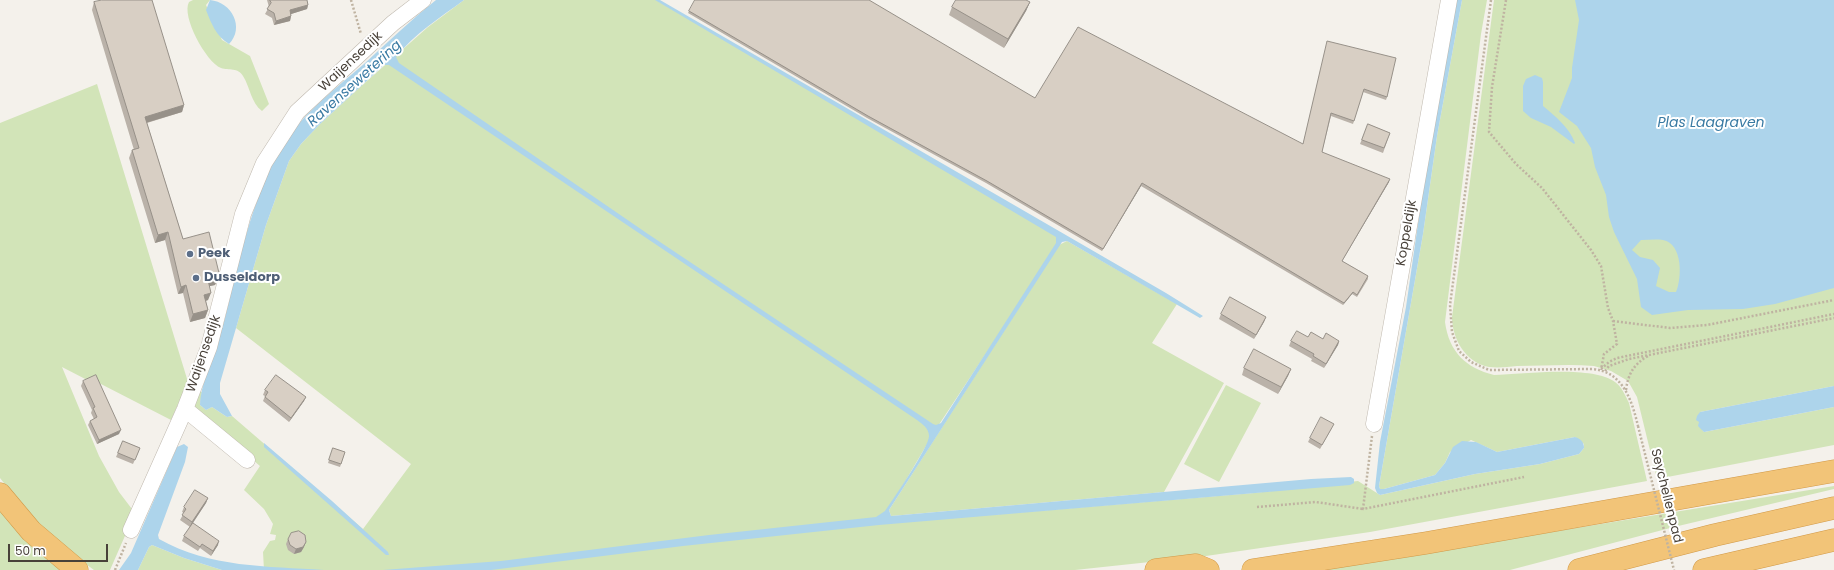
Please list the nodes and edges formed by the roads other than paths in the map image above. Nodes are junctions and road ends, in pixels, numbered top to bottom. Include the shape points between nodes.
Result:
1 (423, 0) edge
2 (1449, 0) edge
3 (185, 409) junction
4 (1374, 424) road end
5 (247, 460) dead end
6 (1834, 471) edge
7 (0, 494) edge
8 (1834, 508) edge
9 (131, 530) road end
10 (1834, 540) edge
11 (76, 570) edge
12 (1156, 570) edge
13 (1208, 570) edge
14 (1253, 570) edge
15 (1579, 570) edge
16 (1704, 570) edge

1 - 3 street, Waijensedijk via 393,23 298,112 264,163 243,214 209,347
2 - 4 street, Koppeldijk
3 - 5 street
3 - 9 street, Waijensedijk
6 - 14 highway via 1426,543
7 - 11 highway via 31,531
8 - 15 highway
10 - 16 highway
12 - 13 highway via 1196,565

